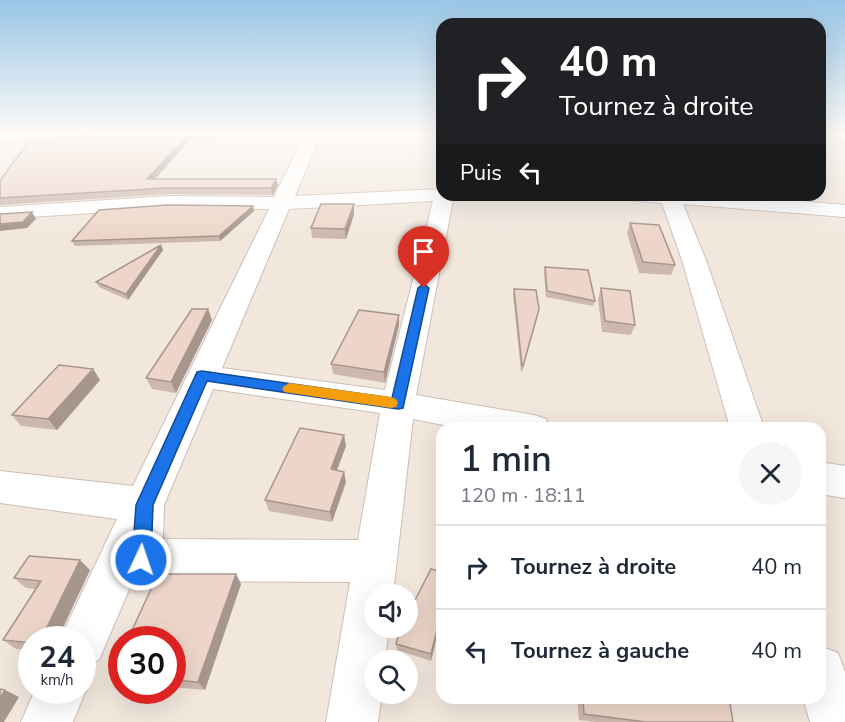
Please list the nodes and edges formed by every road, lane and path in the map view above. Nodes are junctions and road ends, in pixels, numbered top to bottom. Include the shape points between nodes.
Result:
1 (297, 168) edge
2 (436, 195) edge
3 (442, 201) edge
4 (671, 201) edge
5 (728, 201) edge
6 (280, 203) junction
7 (845, 211) edge
8 (0, 213) edge
9 (202, 376) junction
10 (398, 404) junction
11 (500, 422) edge
12 (745, 422) edge
13 (826, 479) edge
14 (845, 482) edge
15 (0, 487) edge
16 (145, 505) junction
17 (375, 561) junction
18 (90, 626) edge
19 (826, 690) edge
20 (55, 704) edge
21 (47, 722) edge
22 (352, 722) edge
23 (836, 722) edge

1 - 6 street
2 - 6 street
3 - 10 street
4 - 12 street via 694,260
5 - 7 street
6 - 8 street via 170,202
6 - 9 street
9 - 10 street
9 - 16 street
10 - 11 street
10 - 17 street
13 - 14 street
15 - 16 street
16 - 17 street via 141,560
16 - 18 street
17 - 22 street
19 - 23 street
20 - 21 street

